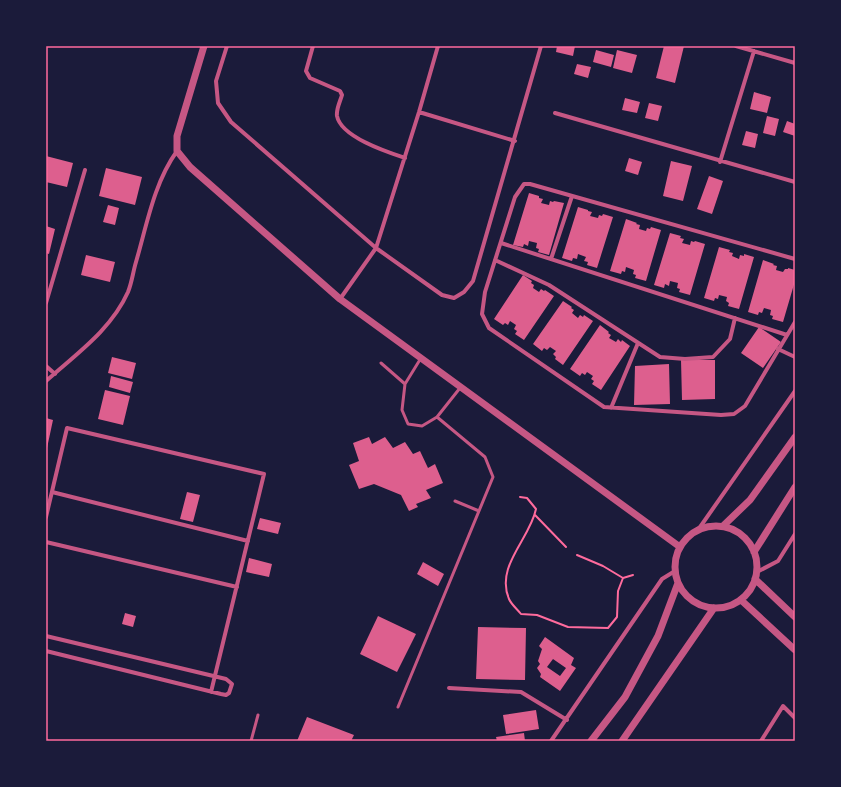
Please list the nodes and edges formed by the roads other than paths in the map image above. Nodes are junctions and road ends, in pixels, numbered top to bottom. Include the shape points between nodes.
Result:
1 (204, 46) edge
2 (227, 46) edge
3 (313, 46) edge
4 (438, 46) edge
5 (541, 46) edge
6 (736, 46) edge
7 (754, 51) junction
8 (795, 63) edge
9 (420, 112) junction
10 (555, 113) dead end
11 (515, 141) junction
12 (177, 151) junction
13 (405, 158) junction
14 (720, 162) junction
15 (85, 170) dead end
16 (795, 182) edge
17 (572, 196) junction
18 (501, 243) junction
19 (376, 248) junction
20 (552, 259) junction
21 (795, 259) edge
22 (495, 260) junction
23 (340, 299) junction
24 (46, 303) edge
25 (735, 318) junction
26 (795, 322) edge
27 (794, 328) edge
28 (787, 335) junction
29 (638, 343) junction
30 (778, 350) junction
31 (795, 357) edge
32 (421, 358) junction
33 (381, 363) dead end
34 (46, 366) edge
35 (55, 374) junction
36 (46, 381) edge
37 (405, 384) junction
38 (460, 387) junction
39 (795, 391) edge
40 (611, 408) junction
41 (437, 417) junction
42 (795, 437) edge
43 (795, 487) edge
44 (52, 492) junction
45 (455, 501) dead end
46 (479, 511) junction
47 (46, 517) edge
48 (724, 526) junction
49 (698, 530) junction
50 (795, 534) edge
51 (248, 540) junction
52 (46, 542) edge
53 (680, 547) junction
54 (754, 552) junction
55 (675, 571) junction
56 (756, 575) junction
57 (678, 583) junction
58 (237, 586) junction
59 (741, 600) junction
60 (714, 608) junction
61 (795, 617) edge
62 (46, 636) edge
63 (795, 650) edge
64 (46, 651) edge
65 (215, 677) junction
66 (449, 688) dead end
67 (211, 692) junction
68 (398, 707) dead end
69 (258, 715) dead end
70 (795, 718) edge
71 (567, 720) junction
72 (251, 741) edge
73 (551, 741) edge
74 (591, 741) edge
75 (622, 741) edge
76 (761, 741) edge

1 - 12 street via 177,136
2 - 19 street via 216,81 218,103 231,122
3 - 13 street via 306,71 310,78 340,91 342,94 337,116 345,129 371,145
4 - 9 street
5 - 11 street
6 - 7 street
7 - 8 street
7 - 14 street
9 - 11 street
9 - 13 street
10 - 14 street
11 - 19 street via 473,281 464,292 454,298 442,295
12 - 23 street via 190,167
12 - 35 street via 166,166 158,185 128,291 99,334
13 - 19 street
14 - 16 street
15 - 24 street
17 - 18 street via 524,184 515,197
17 - 20 street
17 - 21 street
18 - 20 street
18 - 22 street
19 - 23 street
20 - 25 street
22 - 29 street via 549,285
22 - 40 street via 485,292 482,314 489,328 604,407
23 - 32 street
25 - 28 street
25 - 29 street via 730,339 713,357 660,357
26 - 27 street
27 - 28 street
28 - 30 street
29 - 40 street
30 - 31 street
30 - 40 street via 744,406 734,414
32 - 37 lane
32 - 38 street
33 - 37 lane
34 - 35 street
35 - 36 street
37 - 41 lane via 402,410 408,424 422,426
38 - 41 lane
38 - 53 street
39 - 49 street
41 - 46 lane via 485,457 493,477
42 - 48 street via 750,500
43 - 54 street
44 - 47 street
44 - 51 street
44 - 51 street via 67,428 264,474
45 - 46 lane
46 - 68 lane
48 - 49 street via 710,526
48 - 54 street via 747,540
49 - 53 street
50 - 56 street via 778,561
51 - 58 street
52 - 58 street
53 - 55 street
54 - 56 street
55 - 57 street
55 - 71 street via 662,579
56 - 59 street via 752,588
56 - 61 street
57 - 60 street via 687,596 699,605
57 - 74 street via 658,636 625,697
58 - 65 street
59 - 60 street
59 - 63 street
60 - 75 street
62 - 65 street
64 - 67 street
65 - 67 street
65 - 67 street via 226,679 232,684 226,695
66 - 71 street via 521,692
69 - 72 lane
70 - 76 street via 783,706
71 - 73 street

